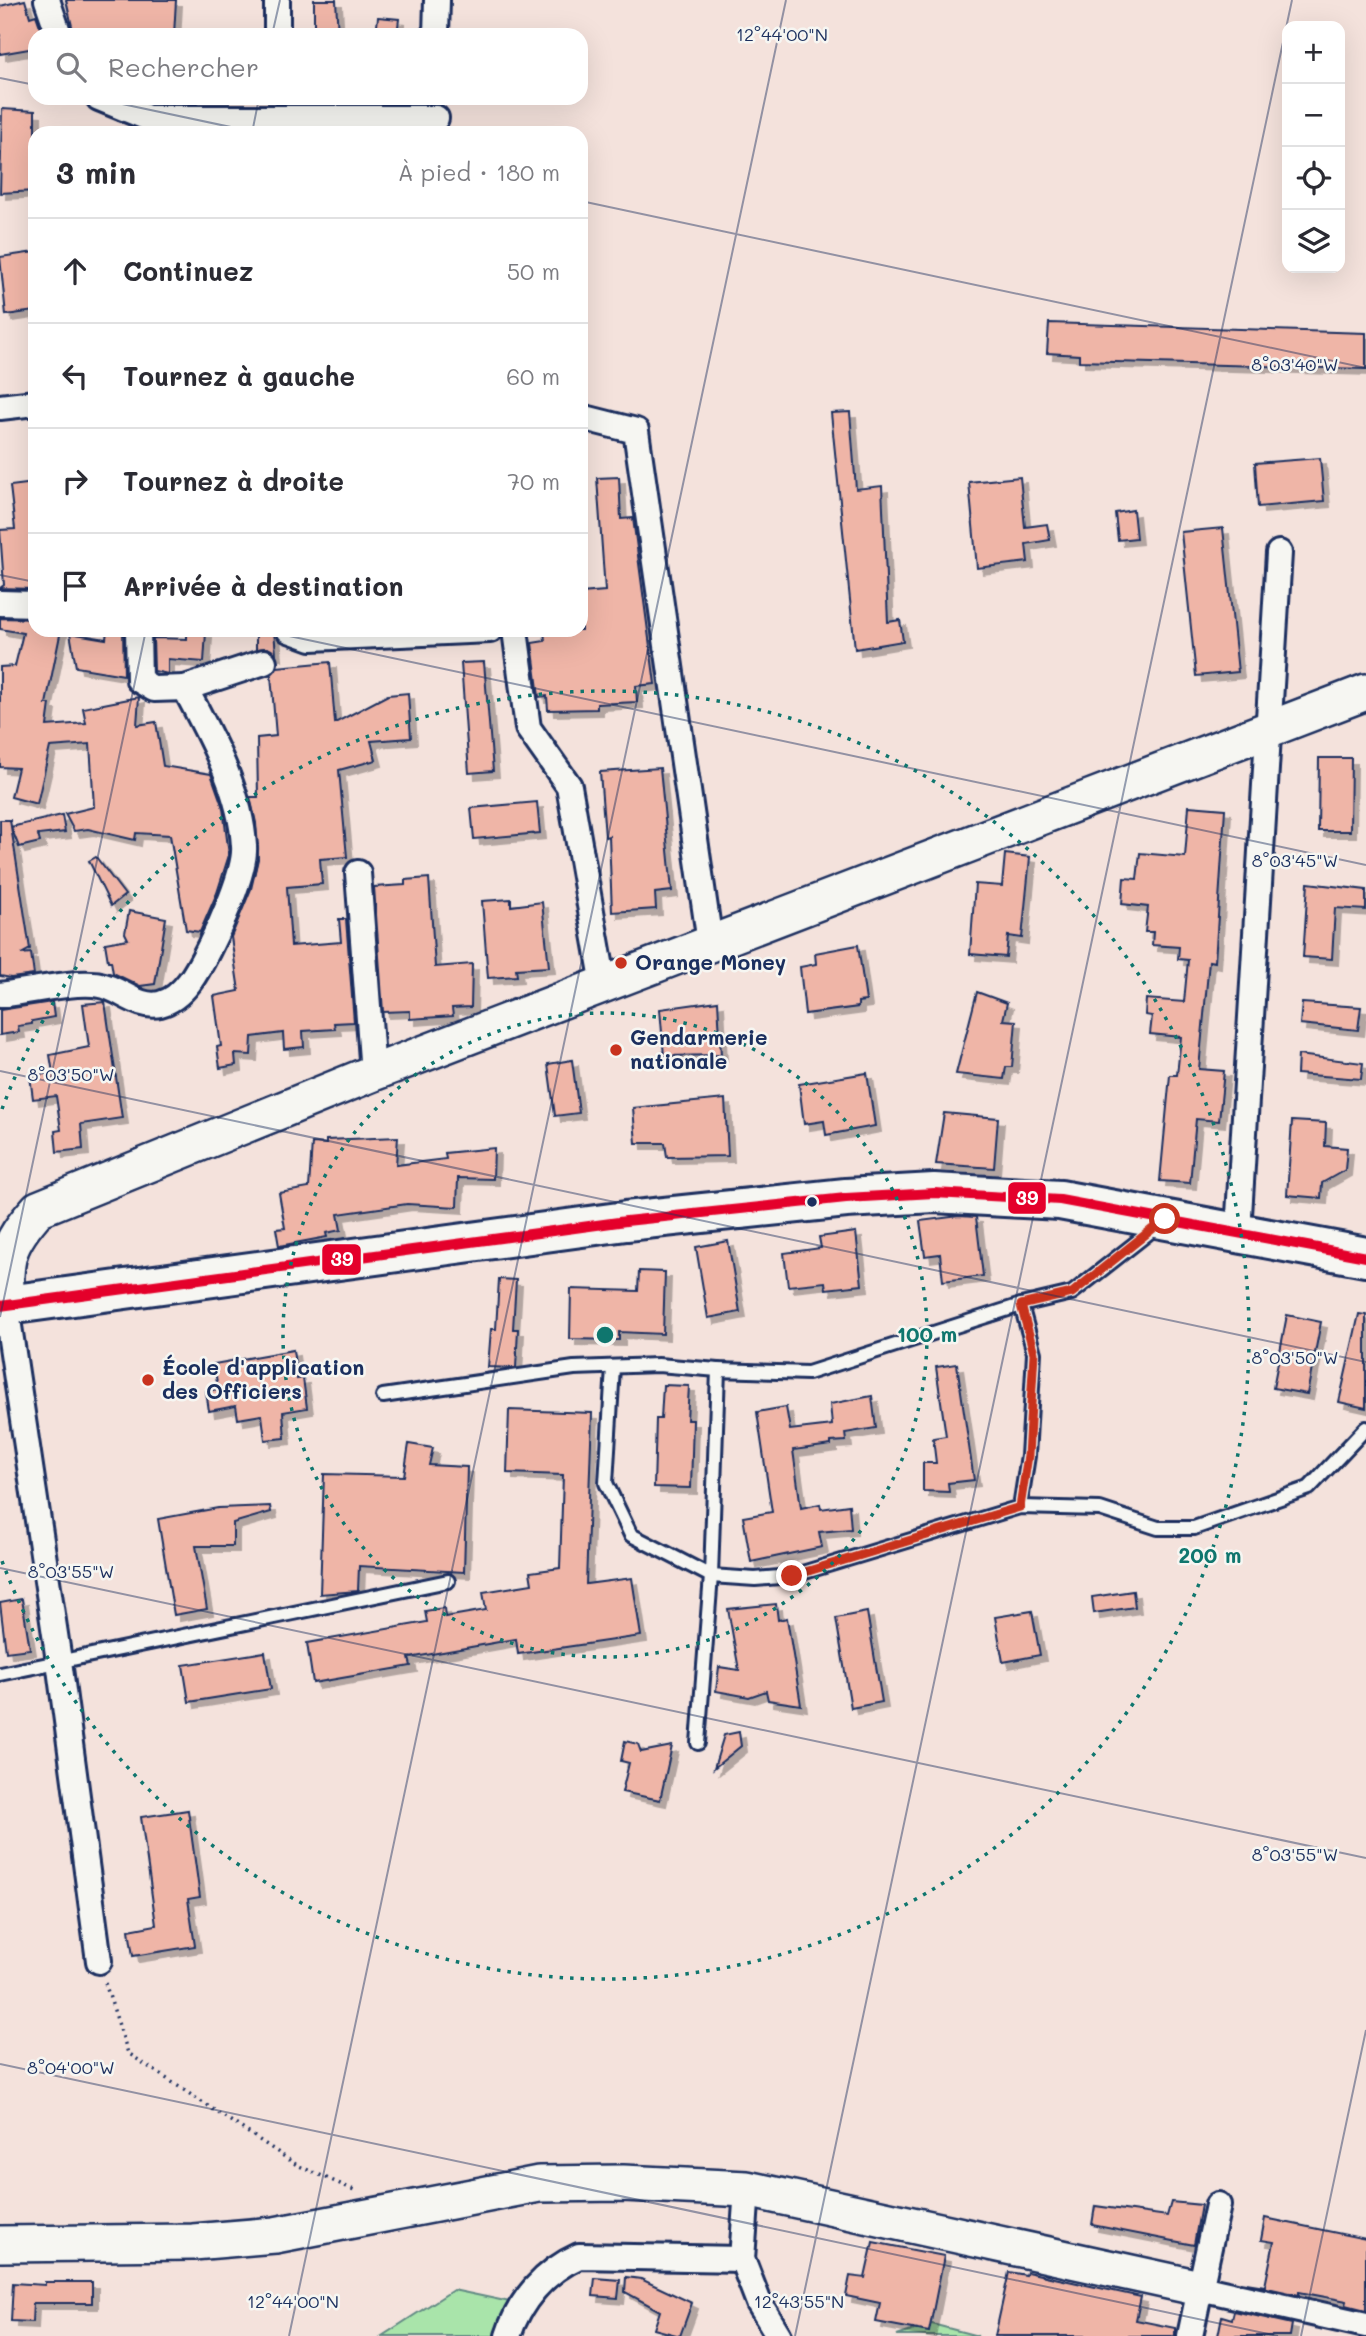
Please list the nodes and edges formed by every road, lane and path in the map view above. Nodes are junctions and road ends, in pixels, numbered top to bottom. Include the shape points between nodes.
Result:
1 (47, 0) edge
2 (277, 0) edge
3 (437, 0) edge
4 (57, 28) edge
5 (277, 28) edge
6 (436, 28) edge
7 (116, 105) edge
8 (276, 116) edge
9 (436, 116) edge
10 (28, 404) edge
11 (0, 407) edge
12 (588, 419) edge
13 (1279, 553) dead end
14 (0, 603) edge
15 (28, 604) edge
16 (138, 637) edge
17 (308, 637) edge
18 (333, 637) edge
19 (516, 637) edge
20 (264, 662) dead end
21 (185, 688) junction
22 (1366, 692) edge
23 (1268, 729) junction
24 (358, 873) dead end
25 (710, 943) junction
26 (604, 985) junction
27 (0, 995) edge
28 (373, 1073) junction
29 (1165, 1219) junction
30 (1238, 1233) junction
31 (1366, 1257) edge
32 (1021, 1305) junction
33 (3, 1306) edge
34 (613, 1367) junction
35 (718, 1370) junction
36 (383, 1396) dead end
37 (1366, 1428) edge
38 (1020, 1507) junction
39 (711, 1576) junction
40 (448, 1581) dead end
41 (60, 1661) junction
42 (0, 1674) edge
43 (698, 1743) dead end
44 (99, 1961) joint
45 (747, 2189) junction
46 (1218, 2205) dead end
47 (400, 2211) junction
48 (0, 2244) edge
49 (742, 2259) junction
50 (1200, 2288) junction
51 (1366, 2325) edge
52 (508, 2336) edge
53 (779, 2336) edge
54 (1190, 2336) edge

1 - 4 street
2 - 5 street
3 - 6 street
7 - 8 street via 148,118
8 - 9 street
10 - 11 street
12 - 25 street via 636,430
13 - 23 street
14 - 15 street
16 - 21 street via 139,680 153,689
17 - 18 street
19 - 26 street via 528,728 569,786
20 - 21 street
21 - 27 street via 213,741 233,794 245,848 229,909 197,972 174,998 158,1005 131,1000 100,985
22 - 23 street
23 - 25 street
23 - 30 street
24 - 28 street
25 - 26 street
26 - 28 street
28 - 33 street via 38,1209 17,1233 5,1262
29 - 30 highway
29 - 32 lane via 1072,1293
29 - 33 highway via 1060,1200 997,1195 846,1198 626,1222
30 - 31 highway
32 - 35 lane via 808,1373
32 - 38 lane via 1034,1353
33 - 41 street
34 - 35 lane
34 - 36 lane via 574,1368
34 - 39 lane via 606,1483 631,1535
35 - 39 lane
37 - 38 lane via 1309,1488 1194,1528 1158,1528 1100,1508
38 - 39 lane via 792,1576
39 - 43 lane
40 - 41 lane
41 - 42 lane
41 - 44 street
44 - 47 path via 128,2053 297,2165
45 - 47 street via 539,2184
45 - 49 street
45 - 50 street
46 - 50 street
47 - 48 street via 275,2235
49 - 52 street via 579,2256 564,2262 536,2286 513,2319
49 - 53 street via 759,2303
50 - 51 street
50 - 54 street

